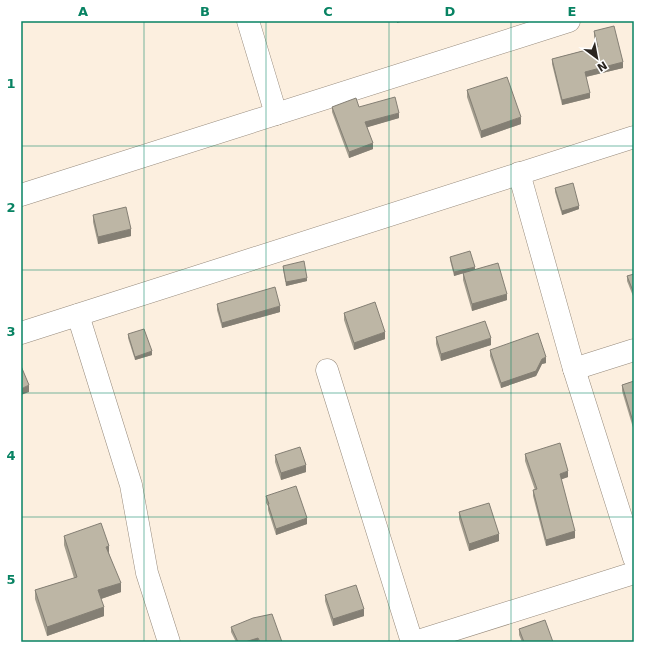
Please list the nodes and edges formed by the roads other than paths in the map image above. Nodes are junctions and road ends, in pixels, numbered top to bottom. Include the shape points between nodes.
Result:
1 (248, 21) edge
2 (569, 21) edge
3 (276, 114) junction
4 (634, 137) edge
5 (519, 173) junction
6 (21, 195) edge
7 (78, 315) junction
8 (21, 333) edge
9 (634, 350) edge
10 (574, 369) junction
11 (327, 370) dead end
12 (634, 558) edge
13 (634, 573) edge
14 (169, 642) edge
15 (412, 642) edge
16 (415, 642) edge

1 - 3 street
2 - 3 street
3 - 6 street
4 - 5 street
5 - 7 street
5 - 10 street
7 - 8 street
7 - 14 street via 131,485 148,573
9 - 10 street
10 - 12 street
11 - 15 street
13 - 16 street

